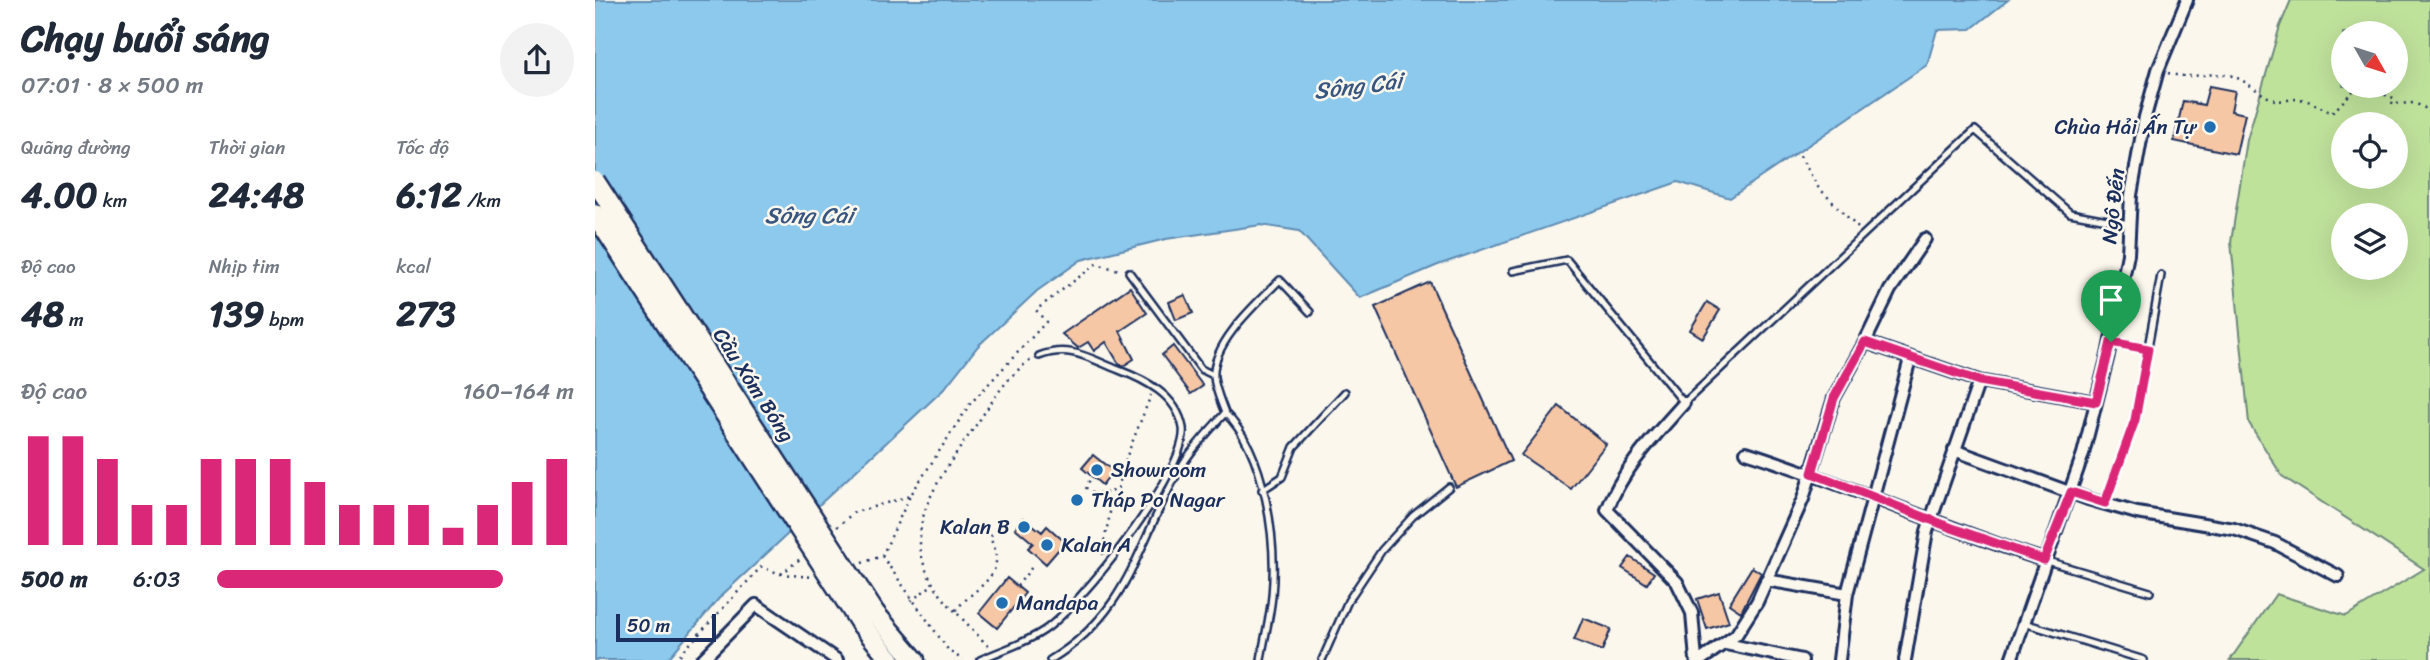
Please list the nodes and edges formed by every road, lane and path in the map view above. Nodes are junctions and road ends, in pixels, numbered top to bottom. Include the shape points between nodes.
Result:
1 (2187, 0) edge
2 (2158, 70) junction
3 (2430, 104) edge
4 (1800, 156) dead end
5 (595, 181) edge
6 (595, 214) edge
7 (2129, 224) junction
8 (1865, 234) junction
9 (1926, 239) dead end
10 (1513, 271) dead end
11 (1129, 272) joint
12 (2161, 275) dead end
13 (1310, 312) dead end
14 (1865, 342) junction
15 (2111, 342) junction
16 (2148, 349) junction
17 (1039, 356) joint
18 (1909, 359) junction
19 (1213, 374) junction
20 (1979, 381) junction
21 (1159, 389) junction
22 (1345, 392) dead end
23 (2096, 402) junction
24 (1684, 403) junction
25 (1225, 413) junction
26 (1954, 450) junction
27 (1746, 452) dead end
28 (1812, 473) junction
29 (1091, 476) dead end
30 (1449, 487) dead end
31 (1086, 489) dead end
32 (1262, 490) junction
33 (2071, 492) junction
34 (1091, 493) dead end
35 (1109, 493) junction
36 (1871, 495) junction
37 (910, 496) junction
38 (2105, 503) junction
39 (1930, 519) junction
40 (833, 531) dead end
41 (992, 535) dead end
42 (882, 556) dead end
43 (802, 557) dead end
44 (2044, 560) junction
45 (1032, 568) dead end
46 (1103, 573) junction
47 (2338, 576) dead end
48 (1766, 580) junction
49 (932, 585) junction
50 (1017, 586) dead end
51 (2150, 592) dead end
52 (1847, 594) junction
53 (955, 611) junction
54 (868, 618) junction
55 (2024, 623) junction
56 (1726, 644) junction
57 (989, 649) dead end
58 (675, 660) edge
59 (702, 660) edge
60 (837, 660) edge
61 (891, 660) edge
62 (915, 660) edge
63 (963, 660) edge
64 (980, 660) edge
65 (1050, 660) edge
66 (1261, 660) edge
67 (1322, 660) edge
68 (1699, 660) edge
69 (1802, 660) edge
70 (1839, 660) edge
71 (1905, 660) edge
72 (2011, 660) edge
73 (2144, 660) edge

1 - 2 street, Ngô Đến
2 - 3 path via 2184,78 2206,73 2232,76 2275,100 2299,99 2332,113 2355,89 2394,98 2392,104 2415,103 2424,108
2 - 7 street, Ngô Đến via 2134,172
4 - 8 path via 1818,187
5 - 54 main road, Cầu Xóm Bóng, bridge
6 - 54 main road, Cầu Xóm Bóng, bridge
7 - 8 lane via 2070,213 1975,130
7 - 15 street, Ngô Đến via 2128,254
8 - 24 lane
9 - 14 street via 1890,290
10 - 24 lane via 1567,260
11 - 19 lane via 1201,369
11 - 37 path via 1096,264 1036,310 1046,322 970,404
12 - 16 lane
13 - 19 lane via 1280,280 1229,333
14 - 18 street
14 - 28 street via 1834,398
15 - 16 lane
15 - 23 street, Ngô Đến
16 - 38 lane via 2135,420
17 - 21 lane via 1052,351 1081,353
17 - 49 path via 1001,390 929,496 920,547
18 - 20 street
18 - 36 street
19 - 25 lane
20 - 23 street
20 - 26 street
21 - 35 path via 1149,397 1118,488
21 - 46 lane via 1179,417 1182,436 1145,513
22 - 32 lane via 1294,447 1282,477
23 - 33 street, Ngô Đến
24 - 68 street via 1635,458 1607,510 1677,582 1692,613
25 - 32 lane via 1248,441
25 - 65 lane via 1182,465 1108,611
26 - 33 street
26 - 39 street
27 - 28 street
28 - 36 street
28 - 48 street
29 - 31 path
30 - 67 lane via 1413,516 1383,550 1348,601
32 - 66 lane via 1274,553
33 - 38 street
33 - 44 street, Ngô Đến
34 - 35 path
35 - 46 path via 1113,513 1103,536
36 - 39 street
36 - 52 street
37 - 40 path via 853,513
37 - 42 path
38 - 47 street via 2151,516 2234,529 2275,543
39 - 44 street
39 - 71 street
41 - 53 path via 999,557 996,567
43 - 58 path via 781,575 761,567
44 - 51 lane
44 - 55 street, Ngô Đến
45 - 50 path
46 - 64 lane via 1044,631
48 - 52 street
48 - 56 street via 1750,613
49 - 53 path
49 - 63 path via 911,601 949,651
52 - 70 street
53 - 57 path
54 - 61 main road
54 - 62 main road
55 - 72 street, Ngô Đến
55 - 73 lane
56 - 68 street
56 - 69 street
59 - 60 street via 756,605

